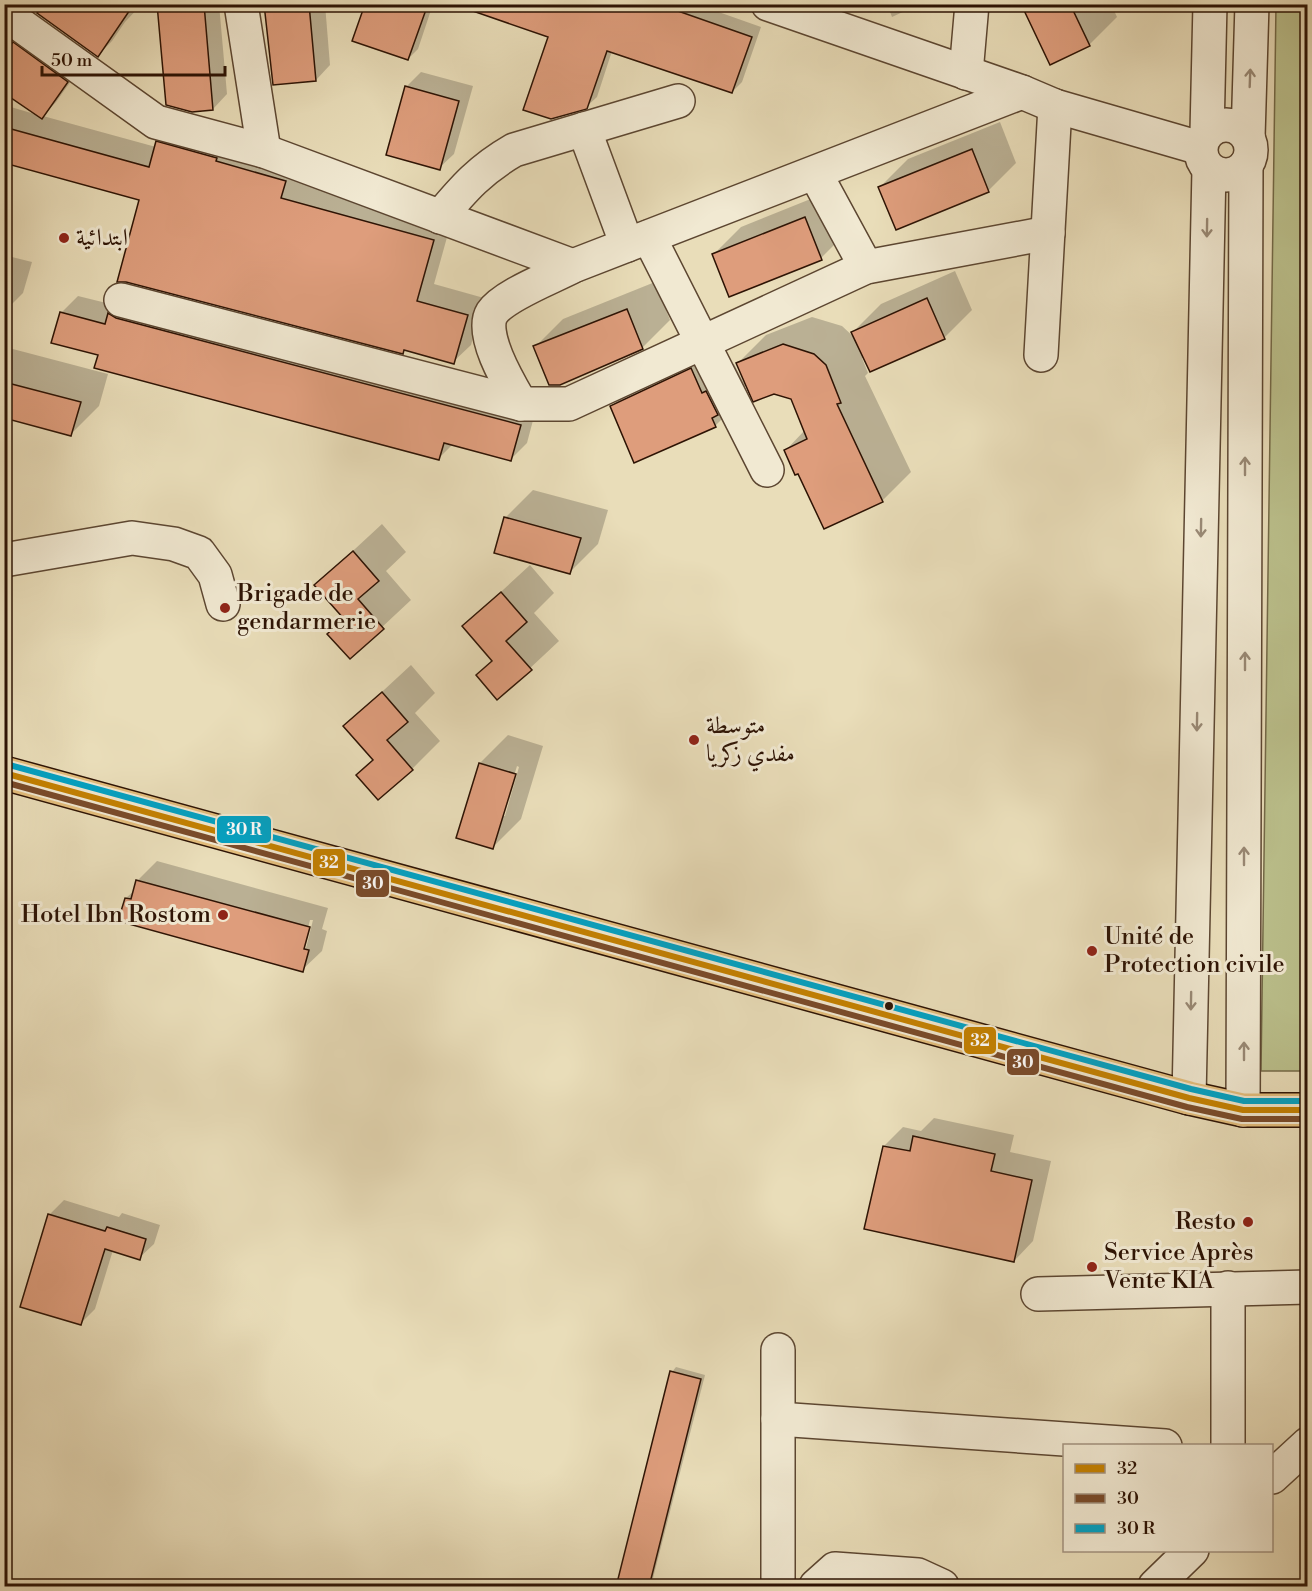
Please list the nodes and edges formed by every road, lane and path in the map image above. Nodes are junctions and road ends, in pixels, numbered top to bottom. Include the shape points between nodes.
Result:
1 (8, 4) edge
2 (242, 4) edge
3 (972, 4) edge
4 (1210, 4) edge
5 (1252, 4) edge
6 (780, 7) edge
7 (4, 11) edge
8 (966, 73) junction
9 (1022, 92) junction
10 (678, 101) dead end
11 (1054, 106) junction
12 (584, 129) junction
13 (1205, 150) junction
14 (264, 151) junction
15 (1247, 151) junction
16 (815, 173) junction
17 (440, 217) junction
18 (1048, 233) junction
19 (638, 241) junction
20 (573, 266) junction
21 (866, 267) junction
22 (121, 300) dead end
23 (702, 342) junction
24 (1041, 355) dead end
25 (521, 404) junction
26 (767, 470) dead end
27 (4, 560) edge
28 (223, 604) dead end
29 (4, 773) edge
30 (1189, 1098) junction
31 (1243, 1110) junction
32 (1308, 1110) edge
33 (1308, 1287) edge
34 (1228, 1288) junction
35 (1038, 1294) dead end
36 (778, 1350) dead end
37 (778, 1419) junction
38 (1136, 1444) edge
39 (1228, 1444) edge
40 (1308, 1444) edge
41 (1273, 1476) edge
42 (1191, 1552) edge
43 (778, 1587) edge
44 (816, 1587) edge
45 (942, 1587) edge
46 (1155, 1587) edge

1 - 7 street
2 - 14 street
3 - 8 street
4 - 13 street
15 -> 5 street
6 - 8 street
7 - 14 street via 156,122
8 - 9 street
9 - 11 street
9 - 16 street
10 - 12 street
11 - 13 street
11 - 18 street
12 - 17 street via 514,150 492,162
12 - 19 street
13 - 15 street via 1224,176 1240,171
13 - 15 street via 1213,127 1229,124 1243,131
13 -> 30 street
14 - 17 street
31 -> 15 street
16 - 19 street
16 - 21 street
17 - 20 street
18 - 21 street
18 - 24 street
19 - 20 street
19 - 23 street
20 - 25 street via 503,301 491,315 494,352
21 - 23 street
22 - 25 street
23 - 25 street via 569,404
23 - 26 street
27 - 28 street via 132,538 174,544 198,553 215,575
29 - 30 main road
30 - 31 main road
31 - 32 main road
33 - 34 street
34 - 35 street
34 - 39 street
36 - 37 street
37 - 38 street
37 - 43 street
40 - 41 street
42 - 46 street
44 - 45 street via 835,1569 918,1575

